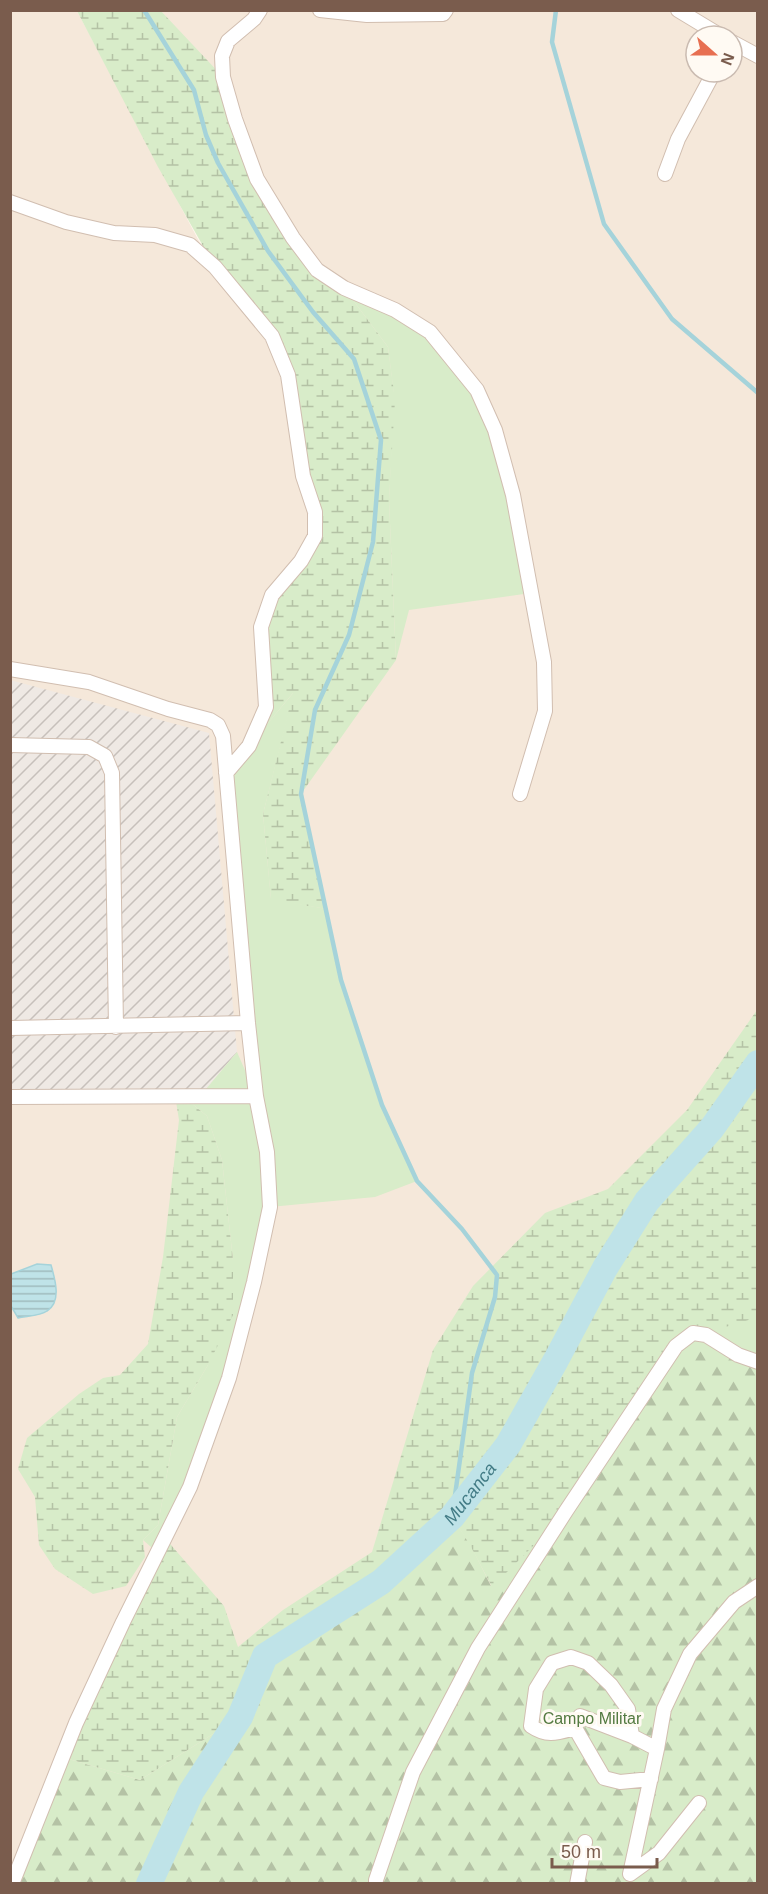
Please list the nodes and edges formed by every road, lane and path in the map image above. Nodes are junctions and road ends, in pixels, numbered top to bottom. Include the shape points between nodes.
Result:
1 (260, 10) edge
2 (320, 10) edge
3 (446, 10) edge
4 (678, 10) edge
5 (701, 24) edge
6 (744, 48) edge
7 (758, 56) edge
8 (708, 84) edge
9 (665, 174) dead end
10 (10, 202) edge
11 (10, 669) edge
12 (10, 745) edge
13 (226, 773) junction
14 (520, 794) dead end
15 (248, 1023) junction
16 (116, 1027) junction
17 (10, 1028) edge
18 (256, 1096) junction
19 (10, 1097) edge
20 (758, 1362) edge
21 (758, 1586) edge
22 (575, 1728) junction
23 (632, 1736) junction
24 (657, 1749) junction
25 (651, 1779) junction
26 (699, 1803) dead end
27 (585, 1842) dead end
28 (626, 1879) edge
29 (12, 1884) edge
30 (376, 1884) edge
31 (577, 1884) edge

1 - 14 street via 228,41 222,56 223,77 235,119 258,179 292,238 317,270 430,332 477,390 495,430 513,495 544,663 545,711
2 - 3 street via 367,15 443,14
4 - 5 street
6 - 7 street
8 - 9 street via 678,139
10 - 13 street via 66,222 114,233 156,235 190,245 214,267 272,336 288,375 303,476 315,512 315,536 301,561 272,595 261,627 266,707 249,746
11 - 13 street via 89,682 168,710 210,720 218,725 223,736
12 - 16 street via 89,747 105,756 112,773
13 - 15 street
15 - 16 street
15 - 18 street
16 - 17 street
18 - 19 street
18 - 29 street via 267,1152 270,1207 229,1378 190,1487 76,1723
20 - 30 street via 738,1355 706,1335 693,1333 676,1346 478,1648 413,1772
21 - 24 street via 734,1602 690,1654 664,1709
22 - 23 street via 580,1716
22 - 23 street via 542,1733 531,1726 536,1689 552,1663 571,1657 588,1663 611,1685 628,1709
22 - 25 street via 604,1778 620,1782
23 - 24 street
24 - 25 street
25 - 28 street
26 - 28 street via 659,1853
27 - 31 street

